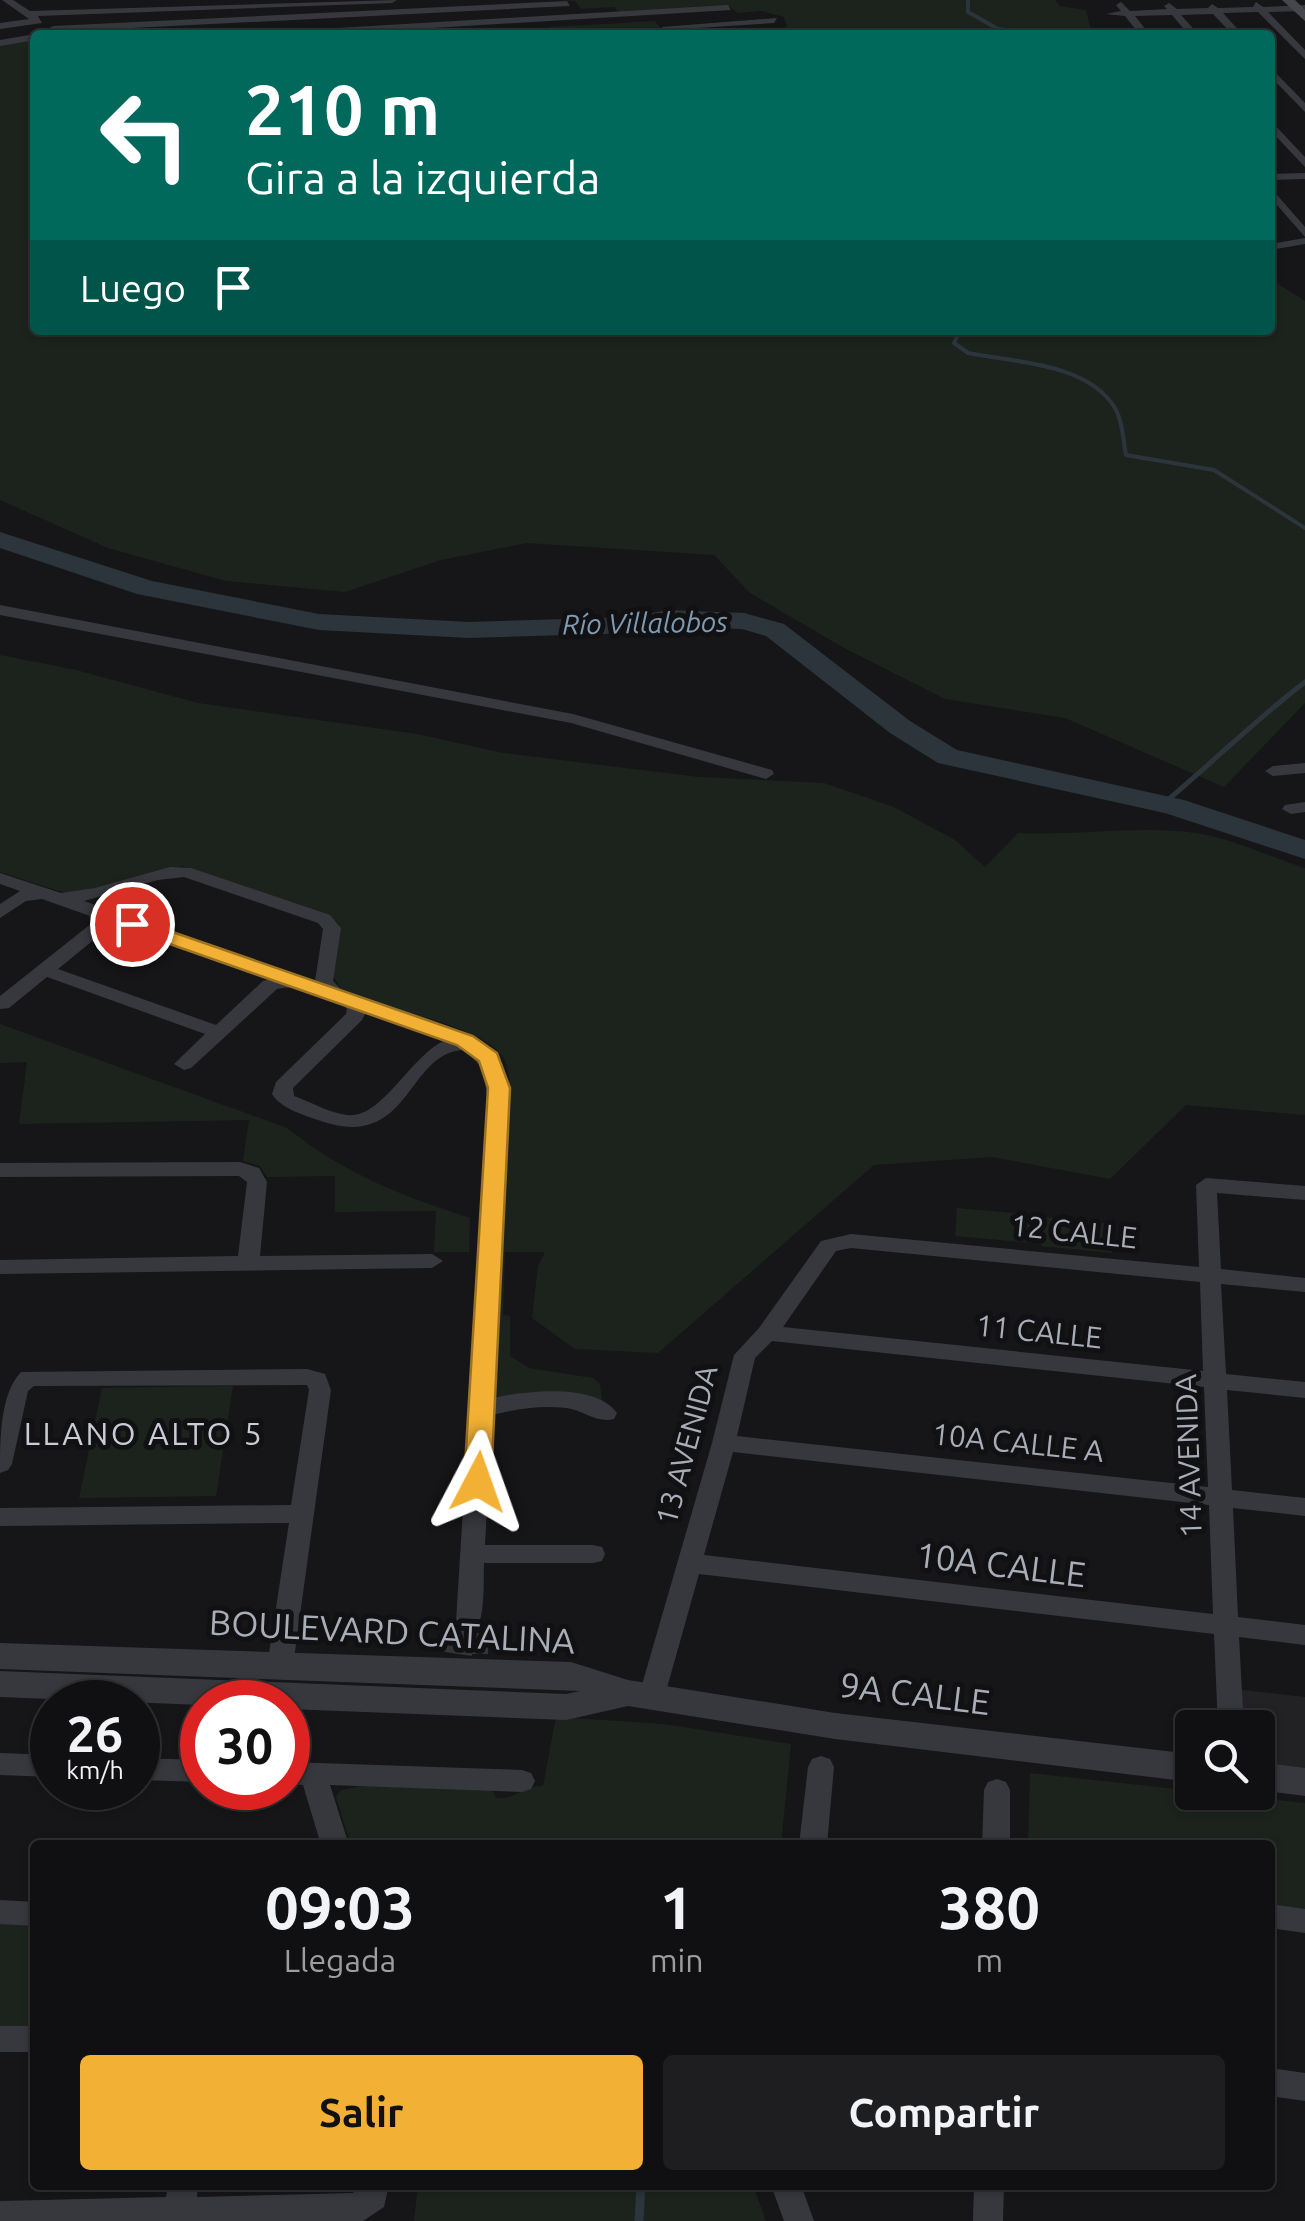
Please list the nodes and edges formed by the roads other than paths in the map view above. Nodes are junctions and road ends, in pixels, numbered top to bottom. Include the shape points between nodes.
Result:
1 (8, 0) edge
2 (26, 0) edge
3 (392, 0) edge
4 (1117, 0) edge
5 (1164, 0) edge
6 (1206, 0) edge
7 (1251, 0) edge
8 (371, 1) edge
9 (567, 4) dead end
10 (728, 8) dead end
11 (1298, 8) edge
12 (1261, 10) junction
13 (1216, 11) junction
14 (654, 12) junction
15 (1174, 12) junction
16 (1128, 13) junction
17 (1111, 14) dead end
18 (37, 15) junction
19 (372, 16) junction
20 (774, 20) dead end
21 (0, 26) edge
22 (69, 28) junction
23 (47, 30) edge
24 (58, 30) edge
25 (78, 30) edge
26 (374, 30) edge
27 (414, 30) edge
28 (668, 30) edge
29 (679, 30) edge
30 (1141, 30) edge
31 (1190, 30) edge
32 (1233, 30) edge
33 (30, 37) edge
34 (0, 43) edge
35 (1305, 57) edge
36 (1288, 58) dead end
37 (1275, 76) edge
38 (1305, 111) edge
39 (1275, 114) edge
40 (1275, 129) edge
41 (1305, 164) edge
42 (1275, 176) edge
43 (1305, 176) edge
44 (1275, 197) edge
45 (1305, 238) edge
46 (1275, 246) edge
47 (0, 610) edge
48 (1305, 768) edge
49 (1273, 772) dead end
50 (766, 774) dead end
51 (0, 878) edge
52 (51, 896) junction
53 (0, 913) edge
54 (99, 913) junction
55 (44, 970) junction
56 (294, 980) junction
57 (342, 997) junction
58 (2, 1004) edge
59 (218, 1032) junction
60 (473, 1044) junction
61 (184, 1064) dead end
62 (0, 1170) edge
63 (1305, 1193) edge
64 (836, 1242) joint
65 (432, 1262) dead end
66 (248, 1264) junction
67 (0, 1267) edge
68 (1212, 1276) junction
69 (1305, 1285) edge
70 (766, 1333) junction
71 (1216, 1381) junction
72 (1305, 1390) edge
73 (482, 1409) junction
74 (606, 1413) dead end
75 (724, 1444) junction
76 (0, 1464) edge
77 (1221, 1498) junction
78 (1305, 1507) edge
79 (299, 1514) junction
80 (0, 1517) edge
81 (472, 1554) junction
82 (593, 1554) dead end
83 (689, 1563) junction
84 (1227, 1627) junction
85 (1305, 1636) edge
86 (466, 1649) junction
87 (0, 1656) edge
88 (280, 1666) junction
89 (0, 1684) edge
90 (640, 1694) junction
91 (1229, 1710) edge
92 (0, 1764) edge
93 (30, 1765) edge
94 (1175, 1766) edge
95 (821, 1767) dead end
96 (310, 1774) edge
97 (1275, 1778) edge
98 (522, 1781) dead end
99 (1305, 1782) edge
100 (997, 1790) dead end
101 (310, 1794) edge
102 (333, 1840) edge
103 (814, 1840) edge
104 (996, 1840) edge
105 (0, 1912) edge
106 (30, 1914) edge
107 (1275, 1917) edge
108 (1305, 1920) edge
109 (0, 2039) edge
110 (30, 2039) edge
111 (1275, 2083) edge
112 (1305, 2087) edge
113 (373, 2190) edge
114 (788, 2190) edge
115 (989, 2190) edge
116 (182, 2199) edge
117 (0, 2216) edge
118 (799, 2221) edge
119 (988, 2221) edge

1 - 18 street
2 - 18 street
3 - 8 street
4 - 16 street
5 - 15 street
6 - 13 street
7 - 12 street
8 - 18 street
8 - 19 street
9 - 19 street
10 - 14 street
11 - 12 street
12 - 13 street
12 - 35 street
13 - 15 street
13 - 32 street
14 - 27 street
14 - 28 street
15 - 16 street
15 - 31 street
16 - 17 street
16 - 30 street
18 - 21 street
18 - 22 street
18 - 23 street
19 - 22 street
19 - 26 street
20 - 29 street
22 - 24 street
22 - 25 street
33 - 34 street
35 - 36 street
37 - 38 street
38 - 39 street
40 - 41 street
42 - 43 street
44 - 45 street
45 - 46 street
47 - 50 street via 573,719
48 - 49 street
51 - 52 street
52 - 53 street via 28,894
52 - 54 street
52 - 57 street via 88,896 185,872 324,919 332,928 324,982
54 - 55 street via 100,925
54 - 56 street
55 - 58 street
55 - 59 street
56 - 57 street
56 - 59 street via 272,982
57 - 60 street
57 - 60 street via 357,1008 355,1016 283,1086 286,1100 346,1122 370,1120 441,1048
59 - 61 street
60 - 73 street via 489,1058 499,1088
62 - 66 street via 246,1170 257,1182
63 - 68 street, 14 AVENIDA via 1209,1184
64 - 68 street, 12 CALLE
64 - 70 street, 13 AVENIDA
65 - 66 street
66 - 67 street
68 - 69 street, 12 CALLE
68 - 71 street, 14 AVENIDA
70 - 71 street, 11 CALLE
70 - 75 street, 13 AVENIDA via 745,1355
71 - 72 street, 11 CALLE
71 - 77 street, 14 AVENIDA
73 - 74 street via 557,1399
73 - 81 street
75 - 77 street, 10A CALLE A
75 - 83 street, 13 AVENIDA
76 - 79 street via 18,1387 29,1378 307,1377 318,1380 320,1390
77 - 78 street, 10A CALLE A
77 - 84 street, 14 AVENIDA
79 - 80 street
79 - 88 street
81 - 82 street
81 - 86 street
83 - 84 street, 10A CALLE
83 - 90 street, 13 AVENIDA
84 - 85 street, 10A CALLE
84 - 91 street, 14 AVENIDA
86 - 88 street, BOULEVARD CATALINA
86 - 90 street, BOULEVARD CATALINA
87 - 88 street, BOULEVARD CATALINA
89 - 90 street, BOULEVARD CATALINA via 566,1707
90 - 94 street, 9A CALLE via 835,1726
92 - 93 street
95 - 103 street
96 - 98 street
97 - 99 street
100 - 104 street
101 - 102 street
105 - 106 street
107 - 108 street
109 - 110 street
111 - 112 street
113 - 116 street via 358,2208
114 - 118 street
115 - 119 street
116 - 117 street

